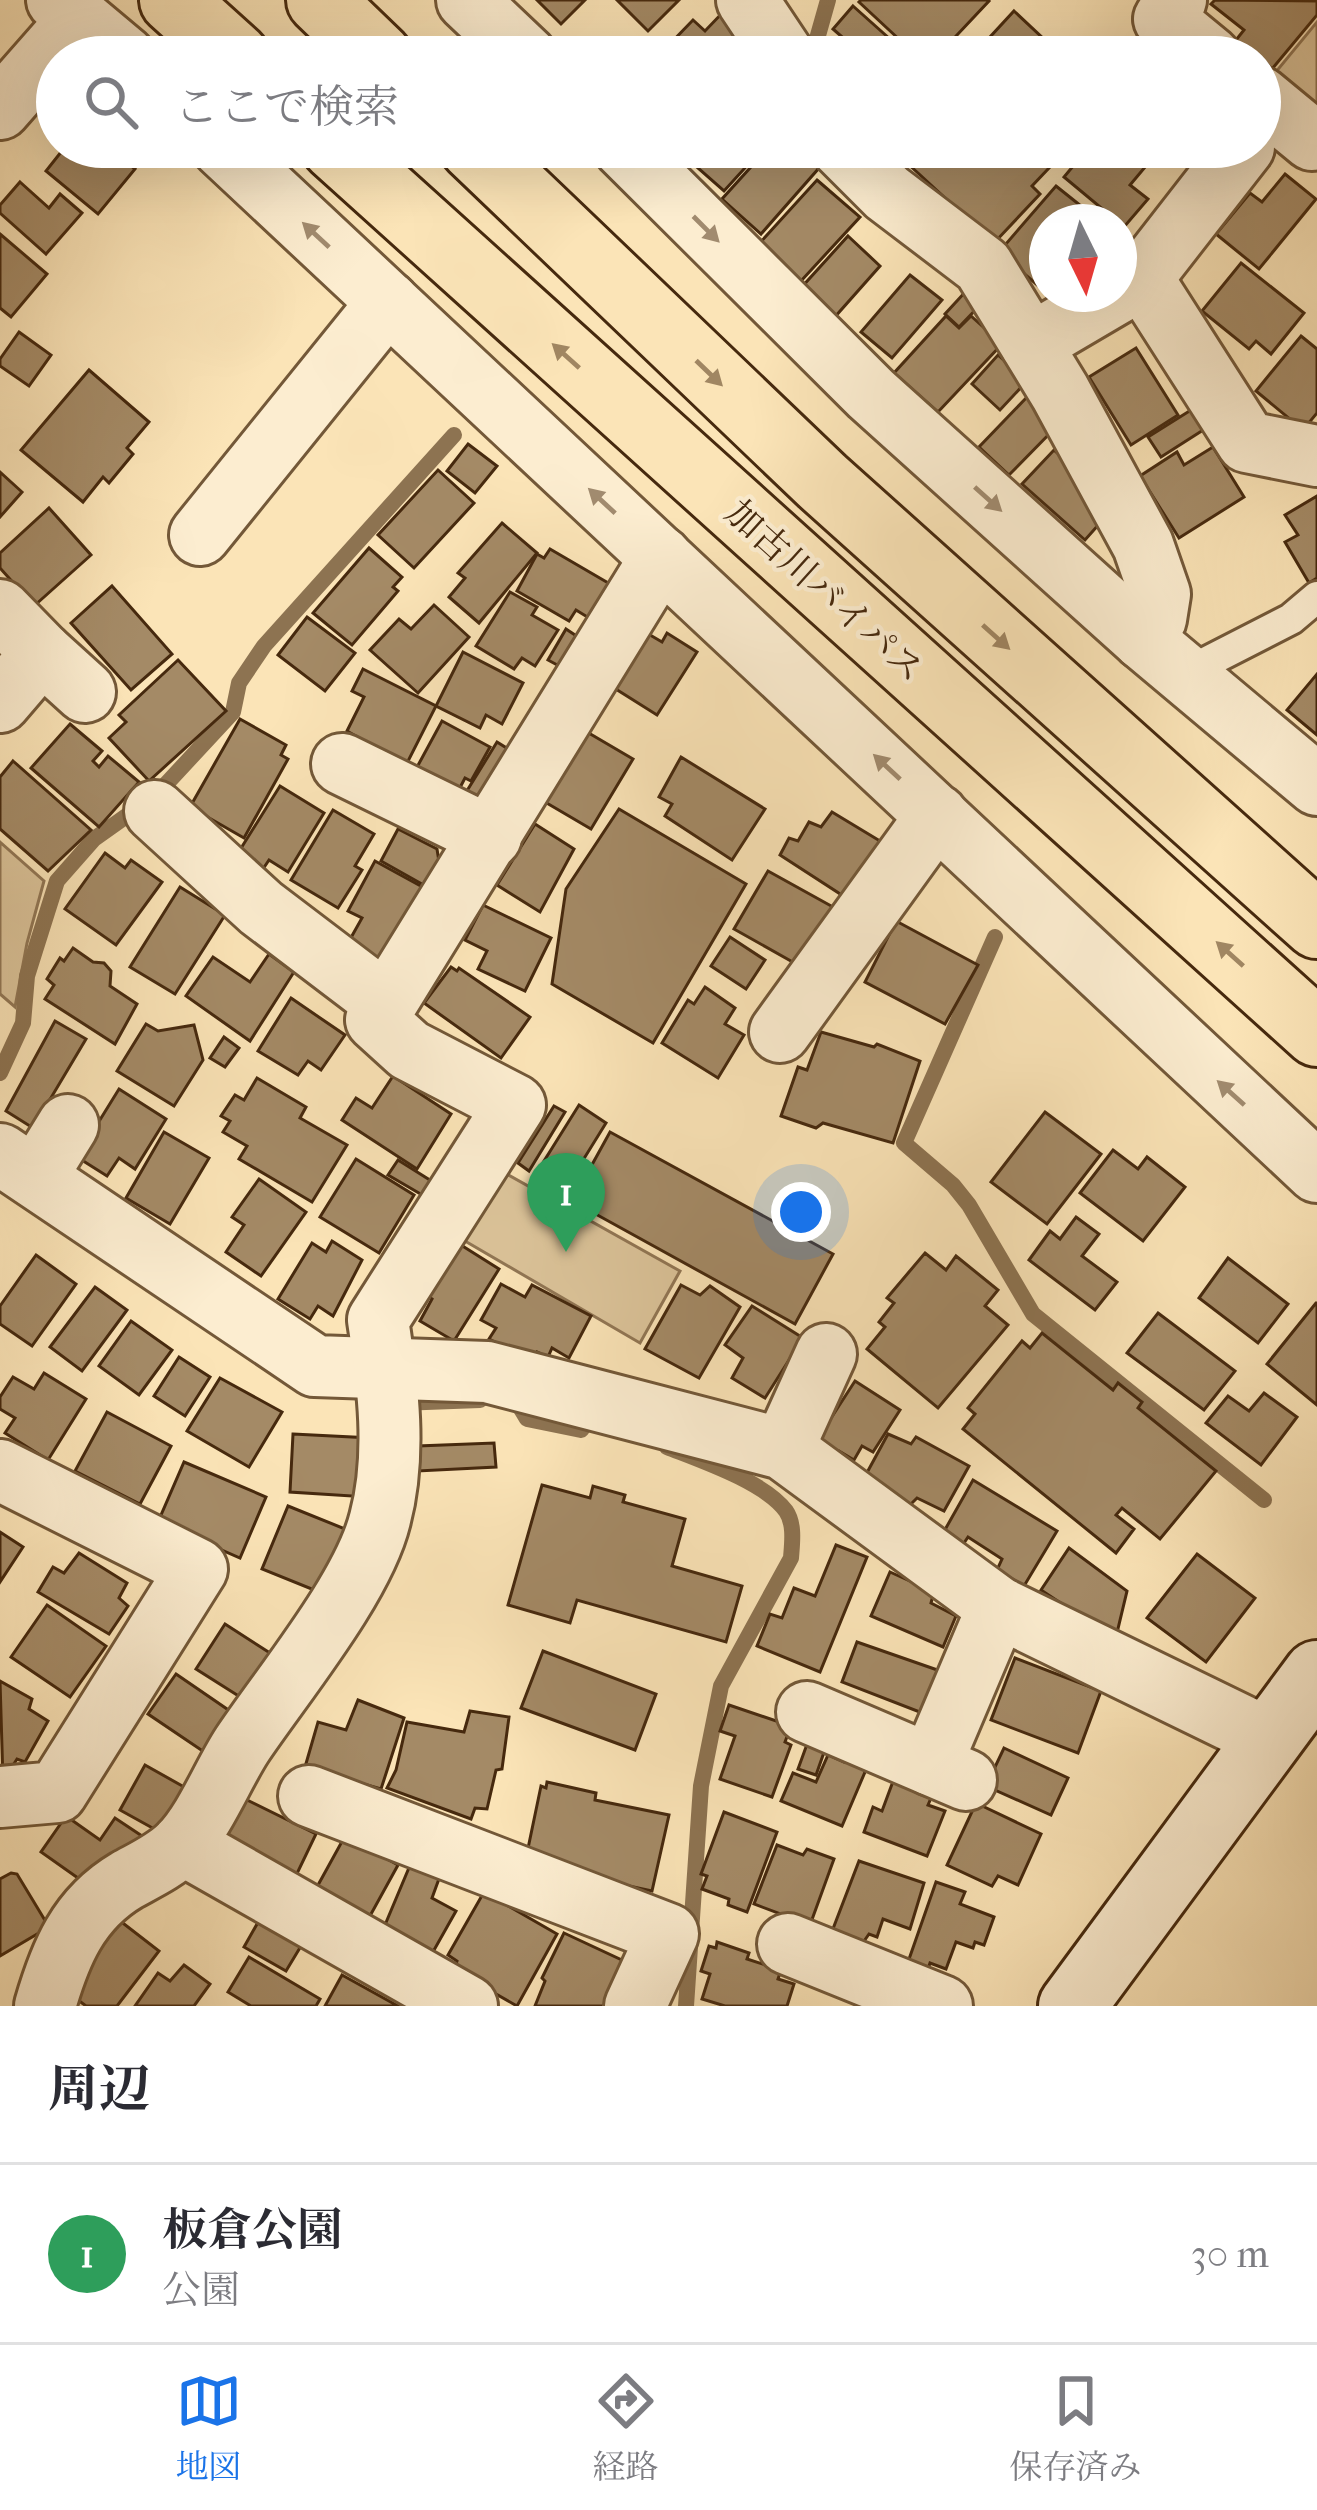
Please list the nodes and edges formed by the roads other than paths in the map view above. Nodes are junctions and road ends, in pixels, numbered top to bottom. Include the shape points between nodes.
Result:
1 (173, 0) edge
2 (320, 0) edge
3 (467, 0) edge
4 (747, 0) edge
5 (1176, 0) edge
6 (68, 9) edge
7 (50, 36) edge
8 (100, 36) edge
9 (213, 36) edge
10 (357, 36) edge
11 (505, 36) edge
12 (770, 36) edge
13 (1185, 36) edge
14 (36, 56) edge
15 (0, 109) edge
16 (244, 168) edge
17 (358, 168) edge
18 (495, 168) edge
19 (644, 168) edge
20 (862, 168) edge
21 (1226, 168) edge
22 (1137, 275) edge
23 (388, 302) junction
24 (1137, 302) edge
25 (1085, 312) edge
26 (1031, 344) junction
27 (1317, 455) edge
28 (200, 535) dead end
29 (661, 556) junction
30 (1317, 597) edge
31 (0, 610) edge
32 (1143, 639) junction
33 (1209, 661) dead end
34 (0, 702) edge
35 (342, 764) dead end
36 (1317, 785) edge
37 (155, 811) dead end
38 (938, 815) junction
39 (491, 837) junction
40 (1317, 925) edge
41 (386, 1003) junction
42 (780, 1032) dead end
43 (1317, 1033) edge
44 (68, 1125) dead end
45 (18, 1166) edge
46 (1317, 1172) edge
47 (826, 1354) dead end
48 (385, 1367) junction
49 (783, 1449) junction
50 (0, 1470) edge
51 (998, 1606) junction
52 (1317, 1675) edge
53 (807, 1712) dead end
54 (1269, 1739) junction
55 (309, 1796) dead end
56 (0, 1798) edge
57 (182, 1844) junction
58 (788, 1944) dead end
59 (842, 1988) edge
60 (45, 2006) edge
61 (467, 2006) edge
62 (635, 2006) edge
63 (942, 2006) edge
64 (1072, 2006) edge

1 - 9 highway
2 - 10 highway
3 - 11 street
4 - 12 street
5 - 13 street via 1164,19
6 - 7 street
6 - 8 street
14 - 15 street
23 -> 16 street
43 -> 17 highway, 加古川バイパス
18 -> 40 highway via 822,481
19 -> 32 street via 871,394
20 - 26 street via 983,266
21 - 22 street
23 - 28 street via 270,487
29 -> 23 street
24 - 27 street via 1246,442
25 - 26 street
26 - 32 street via 1143,545 1160,594
38 -> 29 street
29 - 39 street
30 - 33 lane
31 - 34 street via 63,673
32 - 36 street
35 - 39 street
37 - 41 street via 261,908
38 - 42 street
46 -> 38 street
39 - 41 street
41 - 48 street via 376,1020 409,1050 515,1106 378,1320
44 - 45 street
45 - 48 street via 315,1366
47 - 49 street
48 - 49 street via 487,1372
48 - 57 street via 390,1468 379,1524 334,1610
49 - 51 street
50 - 56 street via 197,1569 57,1792
51 - 53 street via 948,1773
51 - 54 street
52 - 54 main road
54 - 64 main road
55 - 62 street via 668,1934
57 - 60 street via 83,1916 58,1959
57 - 61 street
58 - 59 street
59 - 63 street

